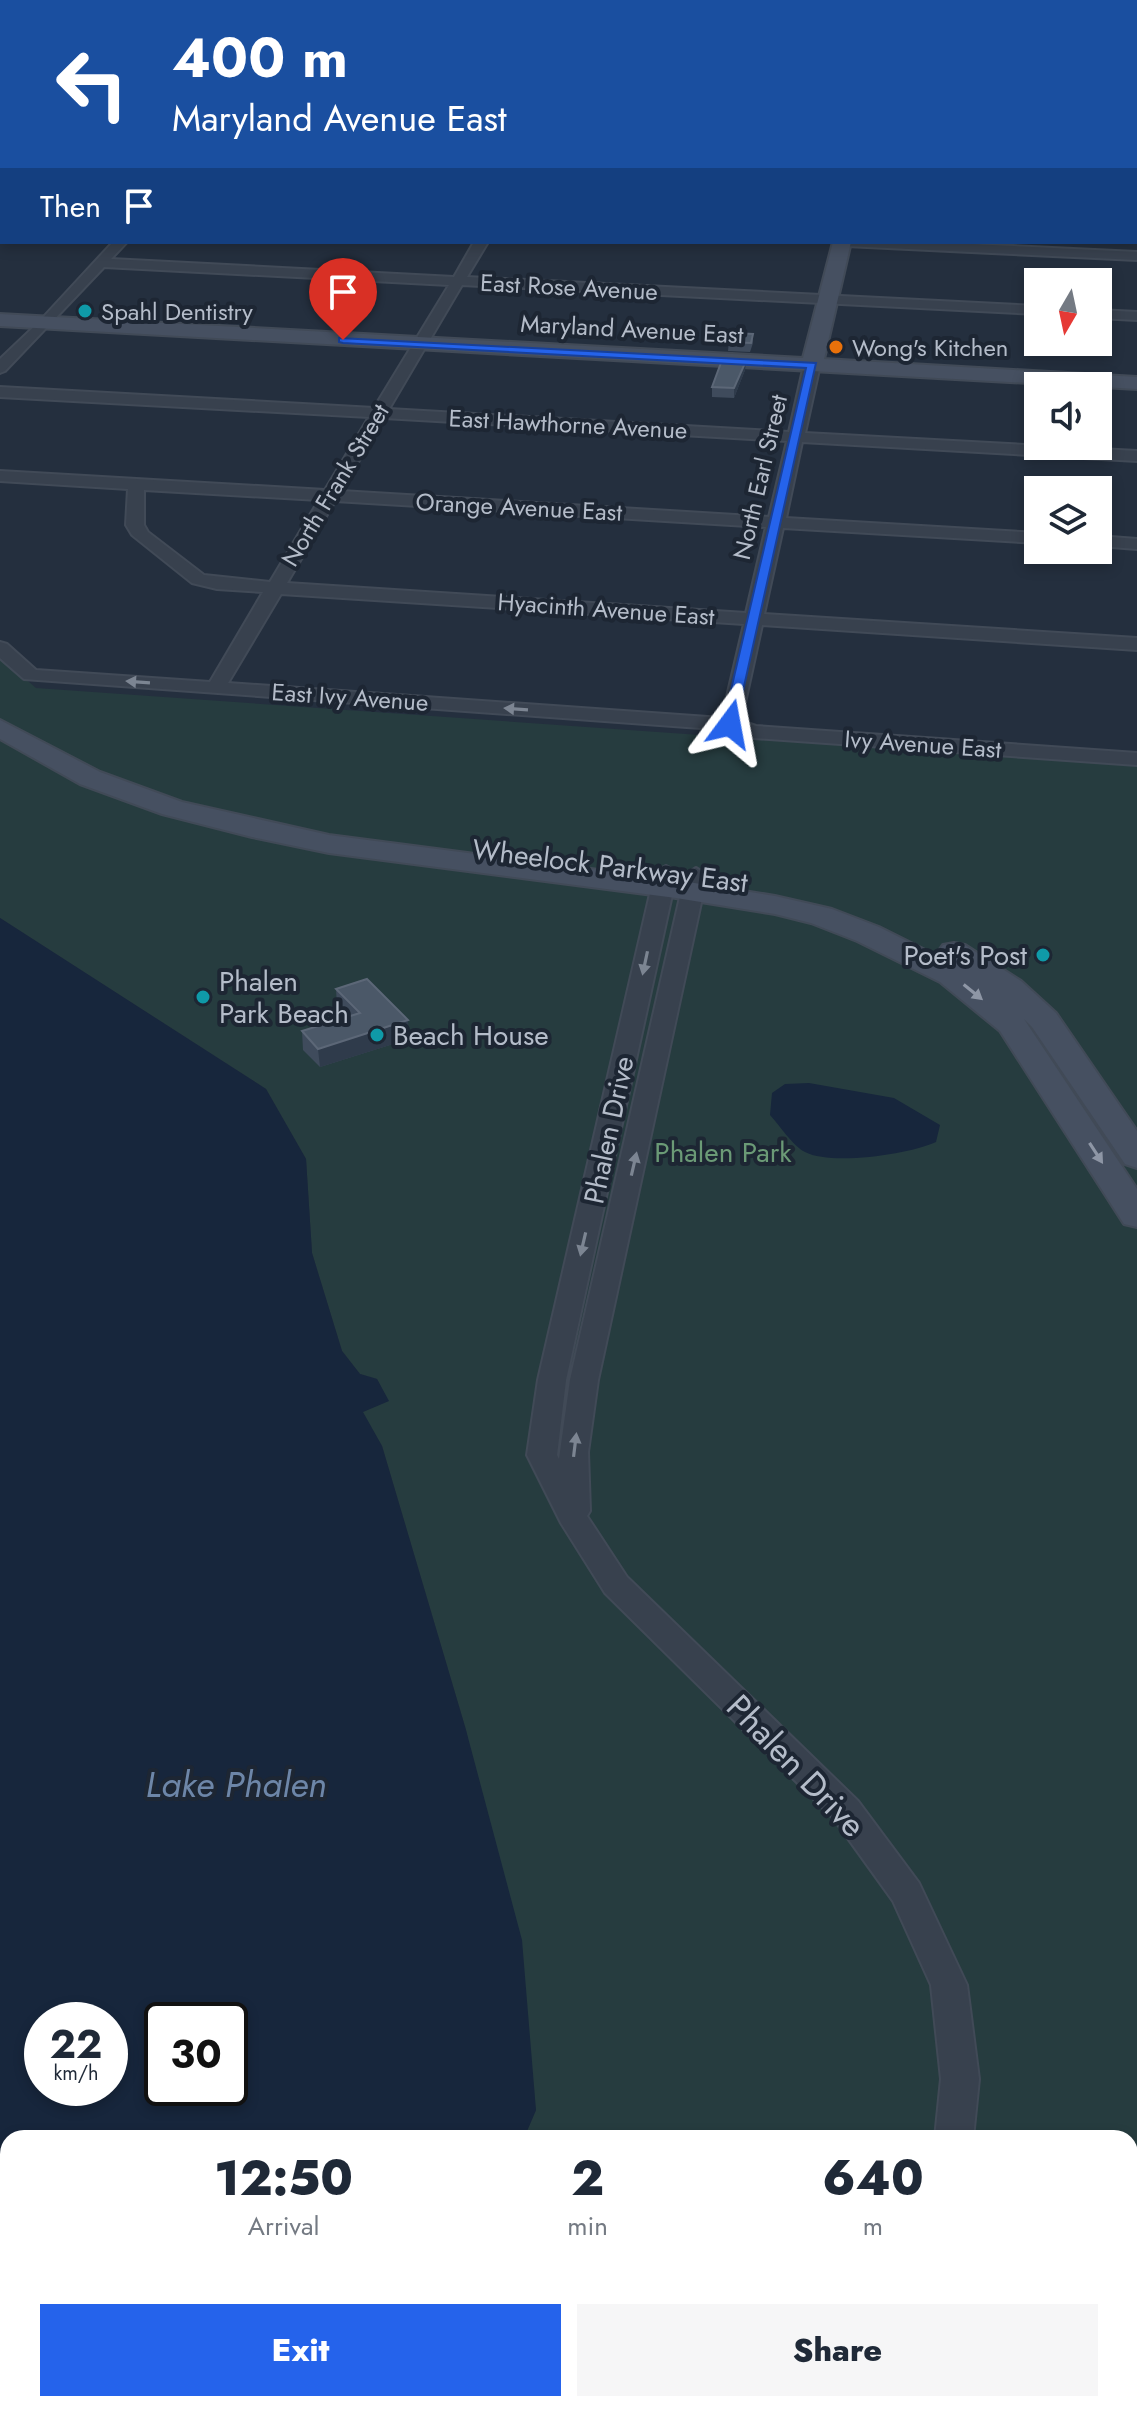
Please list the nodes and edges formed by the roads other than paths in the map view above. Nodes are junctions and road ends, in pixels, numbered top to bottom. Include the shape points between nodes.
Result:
1 (118, 244) edge
2 (480, 244) edge
3 (843, 244) edge
4 (886, 244) edge
5 (1137, 256) edge
6 (100, 263) junction
7 (457, 281) junction
8 (829, 300) junction
9 (1024, 309) edge
10 (1112, 315) edge
11 (1137, 316) edge
12 (0, 322) edge
13 (42, 324) junction
14 (418, 344) junction
15 (812, 365) junction
16 (0, 368) edge
17 (1137, 383) edge
18 (0, 392) edge
19 (377, 414) junction
20 (795, 436) junction
21 (1137, 456) edge
22 (0, 476) edge
23 (136, 485) junction
24 (328, 496) junction
25 (776, 522) junction
26 (1024, 537) edge
27 (1112, 542) edge
28 (1137, 544) edge
29 (274, 588) junction
30 (754, 619) junction
31 (1137, 644) edge
32 (0, 648) edge
33 (216, 687) junction
34 (0, 709) edge
35 (720, 724) junction
36 (0, 728) edge
37 (1137, 759) edge
38 (679, 881) junction
39 (1137, 1157) edge
40 (1137, 1216) edge
41 (955, 2130) edge

1 - 6 street
2 - 7 street, North Frank Street
3 - 8 street, North Earl Street
4 - 5 street
6 - 7 street, East Rose Avenue
6 - 13 street
7 - 8 street, East Rose Avenue
7 - 14 street, North Frank Street
8 - 9 street, East Rose Avenue
8 - 15 street, North Earl Street
10 - 11 street
12 - 13 street, Maryland Avenue East
13 - 14 street, Maryland Avenue East
13 - 16 street
14 - 15 street, Maryland Avenue East
14 - 19 street, North Frank Street
15 - 17 street, Maryland Avenue East
15 - 20 street, North Earl Street
18 - 19 street, East Hawthorne Avenue
19 - 20 street, East Hawthorne Avenue
19 - 24 street, North Frank Street
20 - 21 street, East Hawthorne Avenue
20 - 25 street, North Earl Street
22 - 23 street, Orange Avenue East
23 - 24 street, Orange Avenue East
23 - 29 street, Hyacinth Avenue East via 135,525 141,535 198,579
24 - 25 street, Orange Avenue East
24 - 29 street, North Frank Street
25 - 26 street, Orange Avenue East
25 - 30 street, North Earl Street
27 - 28 street
29 - 30 street, Hyacinth Avenue East
29 - 33 street, North Frank Street
30 - 31 street, Hyacinth Avenue East
30 - 35 street, North Earl Street
33 -> 32 street, East Ivy Avenue via 31,675
35 -> 33 street, East Ivy Avenue
34 - 38 street, Wheelock Parkway East via 95,761 248,812 349,833
35 - 37 street, Ivy Avenue East via 754,732
36 - 38 street, Wheelock Parkway East via 90,778 172,808 252,828 329,844
38 - 39 street, Wheelock Parkway East via 825,900 874,914 973,962 1044,1020
38 -> 40 street, Wheelock Parkway East via 821,916 951,975 1012,1025
38 - 41 street, Phalen Drive via 547,1407 542,1455 576,1523 616,1585 846,1810 907,1893 949,1985 960,2079

